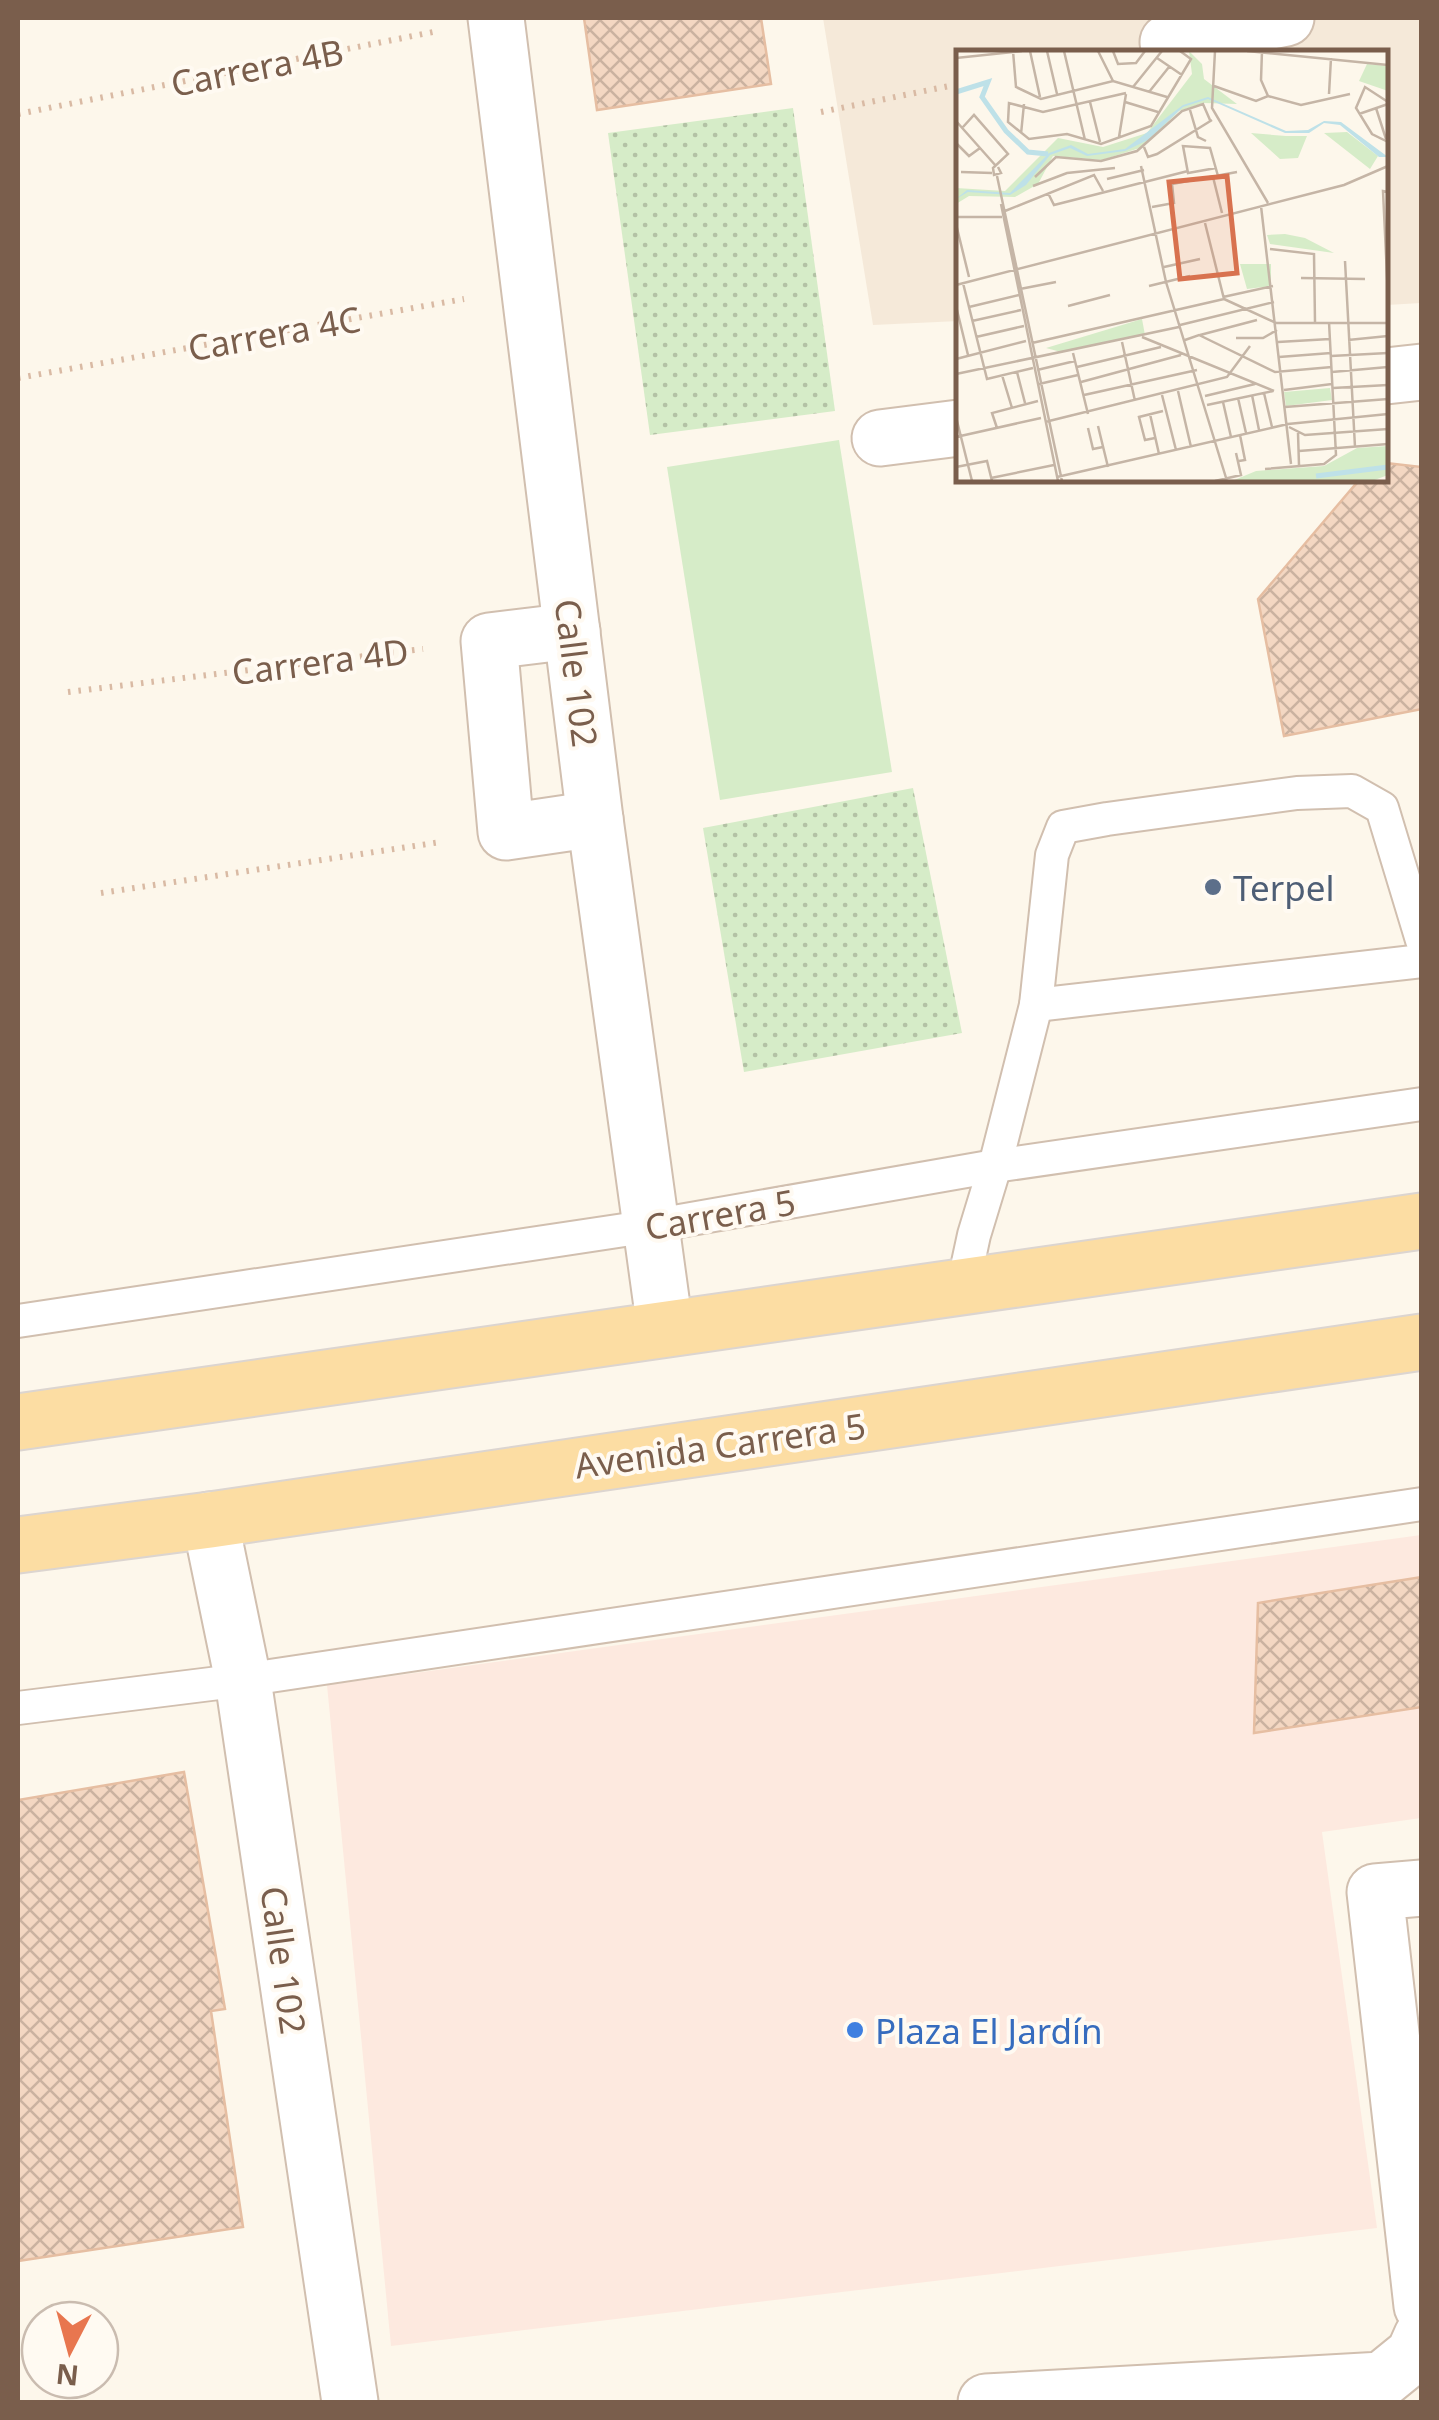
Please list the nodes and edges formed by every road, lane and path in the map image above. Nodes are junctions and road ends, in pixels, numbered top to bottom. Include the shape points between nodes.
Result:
1 (496, 18) edge
2 (1286, 18) edge
3 (1225, 23) edge
4 (1168, 42) dead end
5 (956, 85) edge
6 (821, 112) dead end
7 (18, 114) edge
8 (531, 288) junction
9 (1422, 372) edge
10 (1389, 376) edge
11 (18, 378) edge
12 (956, 428) edge
13 (880, 438) dead end
14 (572, 631) junction
15 (489, 641) junction
16 (68, 692) dead end
17 (595, 819) junction
18 (506, 832) junction
19 (100, 892) dead end
20 (1422, 940) edge
21 (1422, 961) edge
22 (1036, 1005) junction
23 (1422, 1104) edge
24 (995, 1166) junction
25 (1422, 1221) edge
26 (651, 1226) junction
27 (963, 1286) junction
28 (18, 1321) edge
29 (665, 1328) junction
30 (1422, 1342) edge
31 (18, 1422) edge
32 (1422, 1504) edge
33 (210, 1520) junction
34 (18, 1545) edge
35 (242, 1680) junction
36 (18, 1708) edge
37 (1398, 1890) edge
38 (1422, 2306) edge
39 (1422, 2336) edge
40 (350, 2402) edge
41 (986, 2402) edge

1 - 7 path, Carrera 4B
1 - 8 street, Calle 102
2 - 3 street
3 - 4 street
5 - 6 path
8 - 11 path, Carrera 4C
8 - 14 street, Calle 102
9 - 10 street
12 - 13 street
14 - 15 street
14 - 17 street, Calle 102
15 - 16 path, Carrera 4D
15 - 18 street
17 - 18 street
17 - 26 street, Calle 102
18 - 19 path
20 - 22 lane via 1382,808 1352,790 1107,819 1063,827 1052,855
21 - 22 lane
22 - 24 lane
23 - 24 lane, Carrera 5
24 - 26 lane, Carrera 5
24 - 27 lane
25 - 27 main road
26 - 28 lane, Carrera 5
26 - 29 street, Calle 102
27 - 29 main road
29 - 31 main road
30 - 33 main road, Avenida Carrera 5
32 - 35 lane
33 - 34 main road, Avenida Carrera 5
33 - 35 street, Calle 102
35 - 36 lane
35 - 40 street, Calle 102
37 - 38 street
39 - 41 street via 1414,2354 1382,2380

